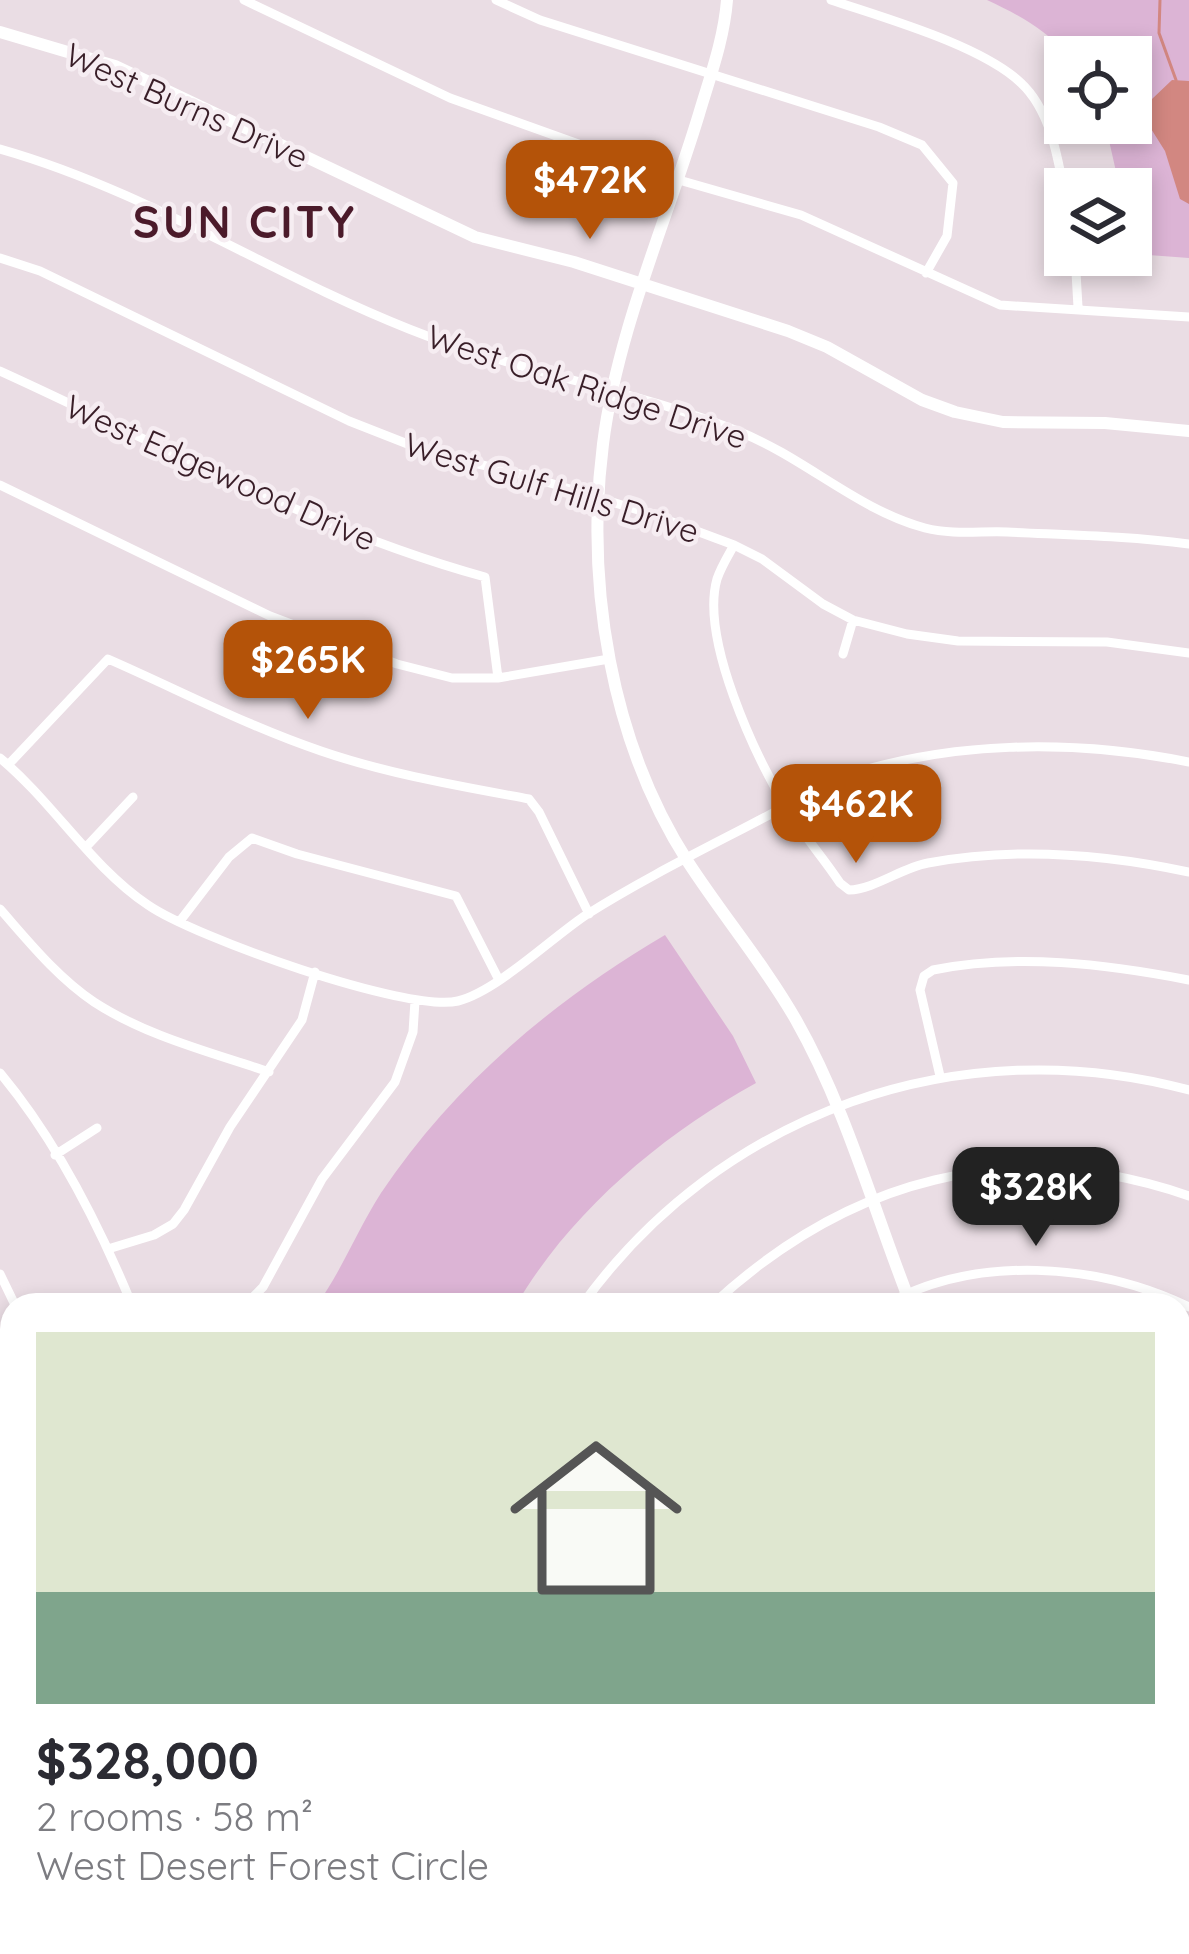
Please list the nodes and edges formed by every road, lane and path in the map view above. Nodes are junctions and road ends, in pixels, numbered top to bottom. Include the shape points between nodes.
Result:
1 (244, 0) edge
2 (496, 0) edge
3 (727, 0) edge
4 (831, 0) edge
5 (0, 32) edge
6 (711, 75) junction
7 (0, 149) edge
8 (1060, 168) edge
9 (679, 180) junction
10 (0, 258) edge
11 (926, 273) junction
12 (1076, 276) edge
13 (644, 286) junction
14 (1078, 308) junction
15 (1189, 317) edge
16 (0, 371) edge
17 (610, 393) junction
18 (1189, 431) edge
19 (0, 485) edge
20 (599, 499) junction
21 (1189, 544) edge
22 (734, 545) junction
23 (853, 620) junction
24 (1189, 653) edge
25 (844, 654) dead end
26 (609, 658) junction
27 (499, 678) junction
28 (4, 761) edge
29 (1189, 762) edge
30 (133, 797) dead end
31 (786, 807) junction
32 (87, 846) junction
33 (686, 860) junction
34 (1189, 872) edge
35 (0, 909) edge
36 (589, 914) junction
37 (180, 921) junction
38 (315, 972) junction
39 (499, 980) junction
40 (1189, 980) edge
41 (415, 1001) junction
42 (268, 1072) junction
43 (0, 1073) edge
44 (940, 1076) junction
45 (1189, 1090) edge
46 (835, 1105) junction
47 (97, 1128) dead end
48 (55, 1155) junction
49 (1189, 1196) edge
50 (871, 1199) junction
51 (108, 1249) junction
52 (127, 1293) edge
53 (258, 1293) edge
54 (592, 1293) edge
55 (727, 1293) edge
56 (906, 1293) edge
57 (934, 1293) edge
58 (1152, 1293) edge

1 - 9 street via 450,98
2 - 6 street
3 - 6 street
4 - 8 street via 991,62 1024,84
5 - 13 street, West Burns Drive via 116,66 475,237
6 - 9 street
6 - 11 street via 922,145 953,183 947,236
7 - 17 street, West Oak Ridge Drive via 138,199 405,328
9 - 11 street via 801,215
9 - 13 street
10 - 20 street, West Gulf Hills Drive via 349,421 428,452
11 - 14 street via 1000,305
12 - 14 street
13 - 17 street
13 - 18 street, West Burns Drive via 788,331 955,412 1003,422
14 - 15 street
16 - 27 street, West Edgewood Drive via 319,522 485,577
17 - 20 street
17 - 21 street, West Oak Ridge Drive via 734,430 900,521 933,530
19 - 27 street via 340,645 452,678
20 - 22 street, West Gulf Hills Drive
20 - 26 street
22 - 23 street, West Gulf Hills Drive
22 - 31 street via 714,597 724,668
23 - 24 street, West Gulf Hills Drive via 958,641 1107,642
23 - 25 street
26 - 27 street
26 - 33 street via 646,777
28 - 32 street
28 - 36 street via 108,659 324,752 529,799
29 - 31 street via 1070,748 916,756 833,780
30 - 32 street
31 - 33 street
31 - 34 street via 849,890 926,863 987,856 1088,857
32 - 37 street via 149,906
33 - 36 street
33 - 46 street via 797,1022
35 - 42 street via 92,1001 139,1028
36 - 39 street
37 - 38 street
37 - 39 street via 252,838 456,896
38 - 41 street
38 - 42 street via 302,1020
39 - 41 street via 457,1001
40 - 44 street via 1065,964 933,970 920,990
41 - 53 street via 395,1082 322,1179
42 - 51 street via 173,1224
43 - 48 street
44 - 45 street via 1097,1072
44 - 46 street
46 - 50 street
46 - 54 street via 716,1173 630,1247
47 - 48 street
48 - 51 street
49 - 50 street via 1064,1169 999,1170
50 - 55 street via 820,1223
50 - 56 street
51 - 52 street
57 - 58 street via 1015,1270 1112,1279

